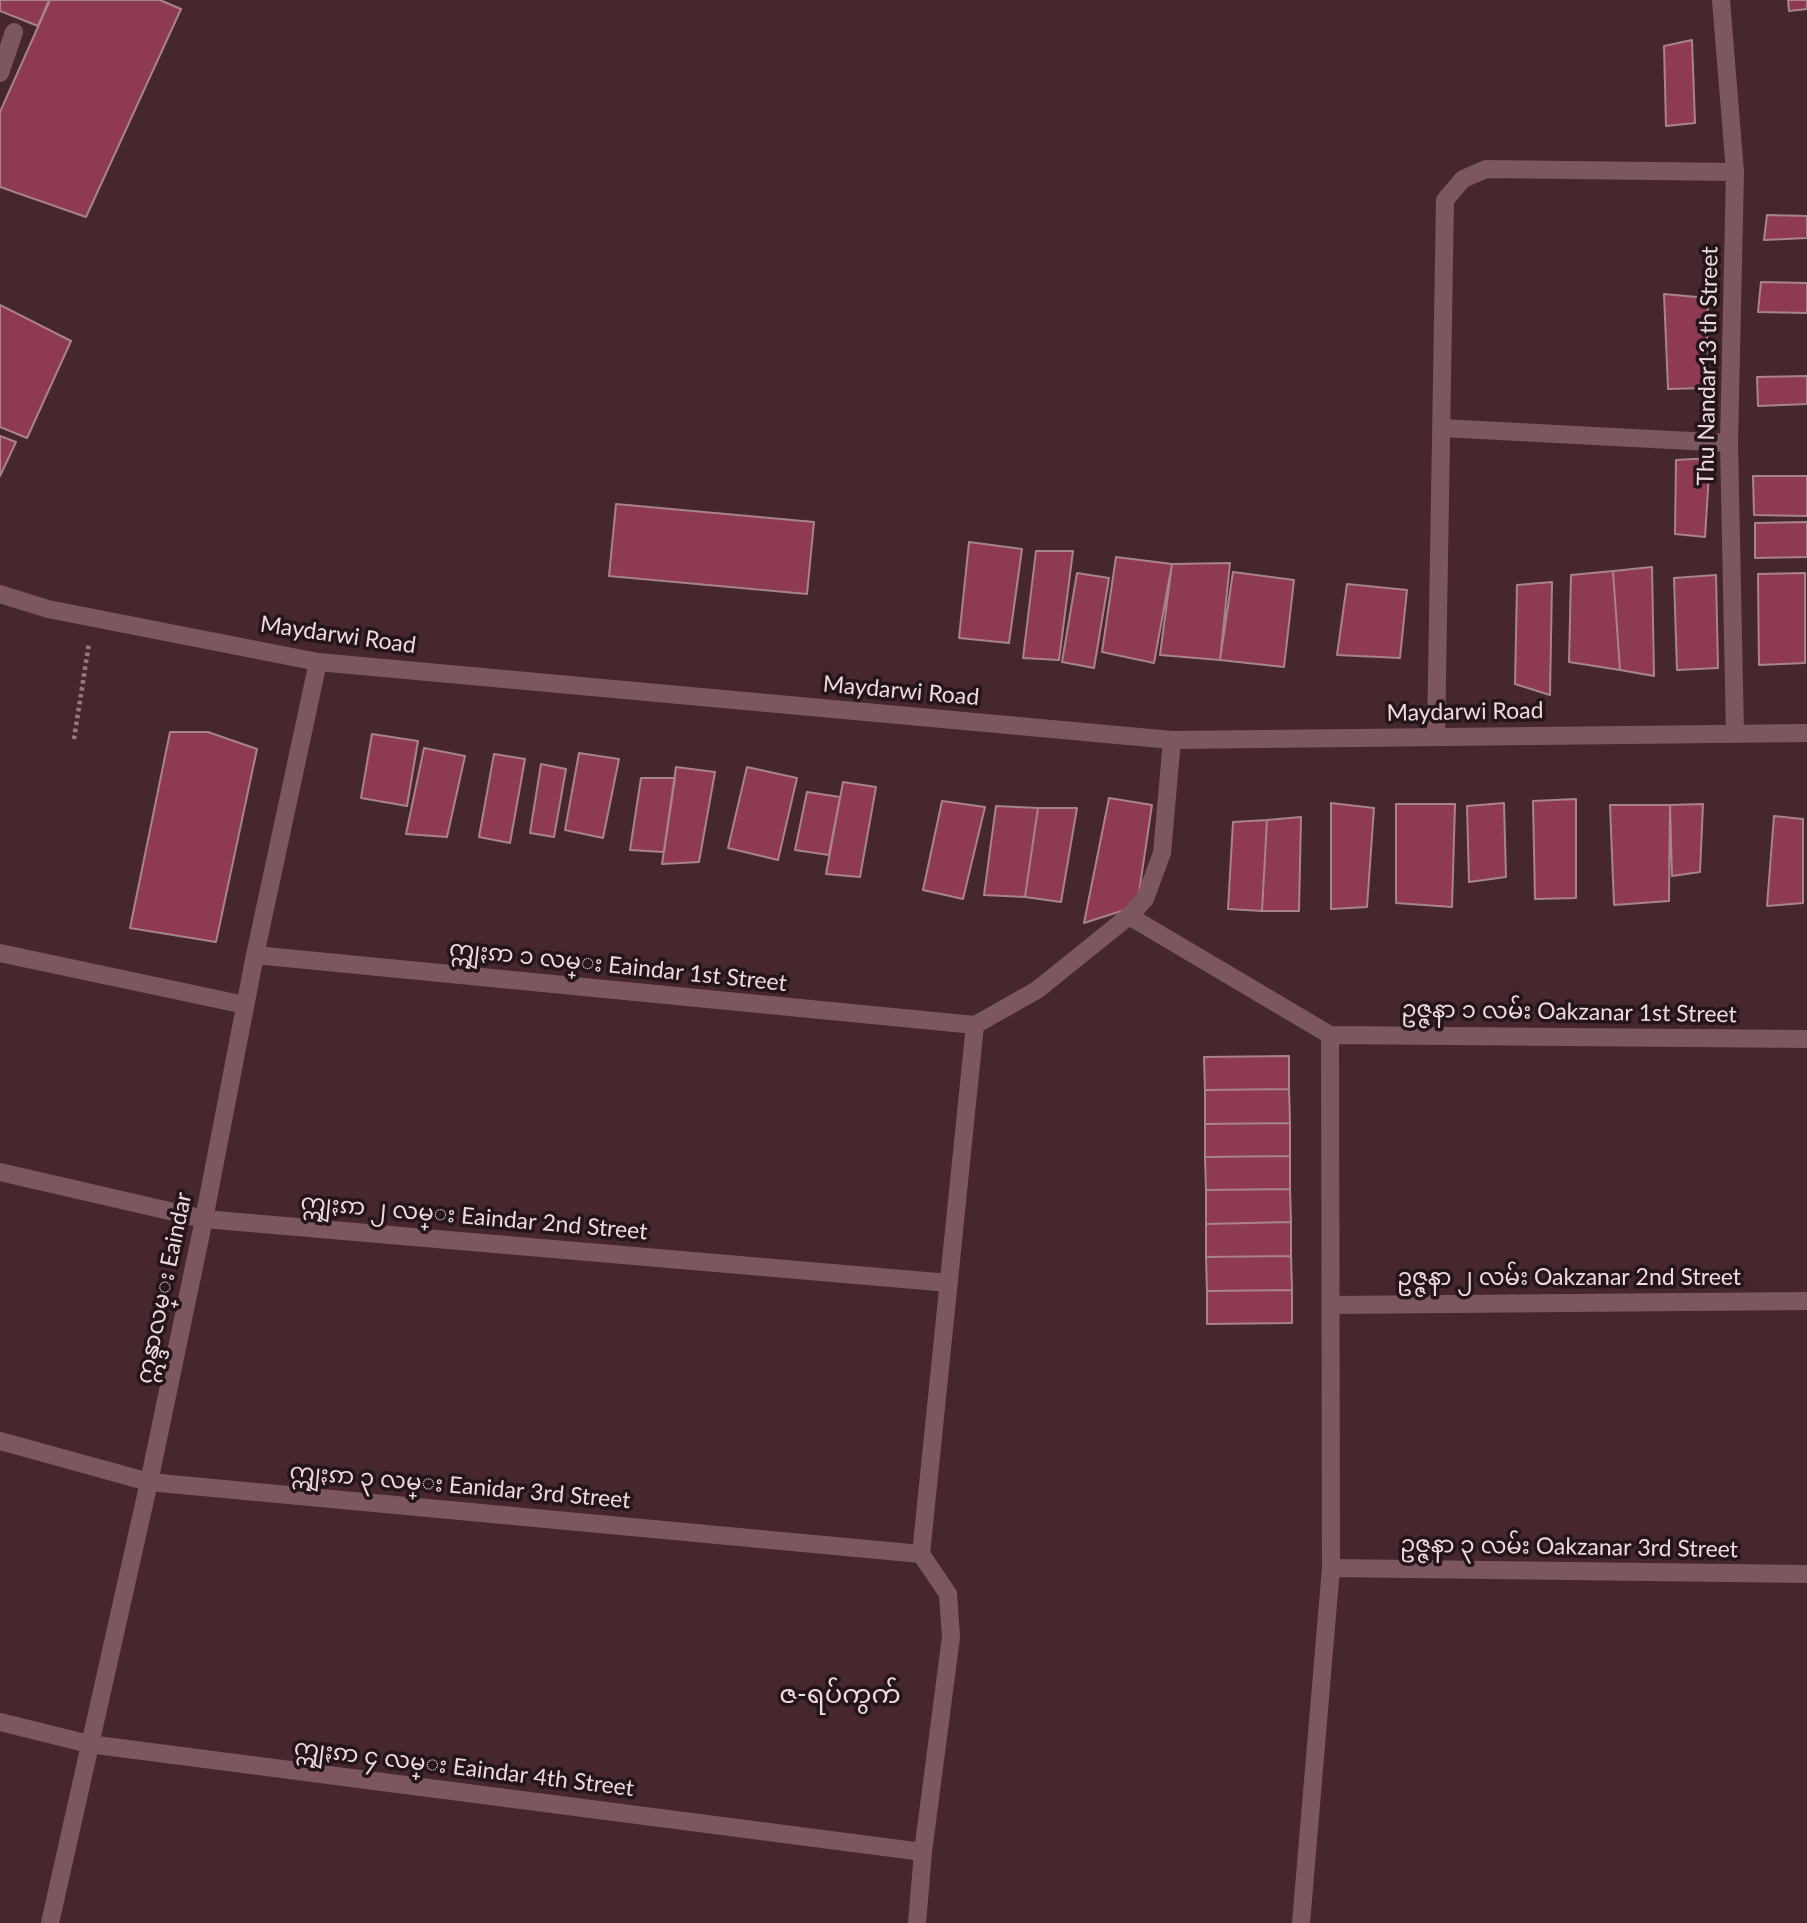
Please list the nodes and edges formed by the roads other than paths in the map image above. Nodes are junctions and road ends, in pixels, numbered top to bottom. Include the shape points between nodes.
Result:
1 (1721, 0) edge
2 (14, 32) dead end
3 (0, 73) edge
4 (1735, 172) junction
5 (1442, 428) junction
6 (1729, 443) junction
7 (0, 594) edge
8 (318, 662) junction
9 (1735, 733) junction
10 (1807, 733) edge
11 (1436, 737) junction
12 (1172, 740) junction
13 (1129, 916) junction
14 (0, 953) edge
15 (255, 955) junction
16 (245, 1005) junction
17 (975, 1025) junction
18 (1330, 1035) junction
19 (1807, 1039) edge
20 (0, 1172) edge
21 (204, 1219) junction
22 (949, 1283) junction
23 (1807, 1301) edge
24 (1331, 1305) junction
25 (0, 1441) edge
26 (149, 1482) junction
27 (921, 1554) junction
28 (1331, 1568) junction
29 (1807, 1574) edge
30 (0, 1721) edge
31 (89, 1744) junction
32 (923, 1852) junction
33 (50, 1923) edge
34 (918, 1923) edge
35 (1301, 1923) edge

1 - 4 street, Thu Nandar13 th Street
2 - 3 street
4 - 5 street via 1486,169 1463,179 1445,200
4 - 6 street, Thu Nandar13 th Street
5 - 6 street
5 - 11 street
6 - 9 street, Thu Nandar13 th Street
7 - 8 street, Maydarwi Road via 48,609
8 - 12 street, Maydarwi Road
8 - 15 street, ဣန္ဒာလမ္း Eaindar
9 - 10 street, Maydarwi Road
9 - 11 street, Maydarwi Road
11 - 12 street, Maydarwi Road
12 - 13 street via 1162,853 1145,899
13 - 17 street via 1037,990
13 - 18 street
14 - 16 street
15 - 16 street, ဣန္ဒာလမ္း Eaindar
15 - 17 street, ဣျႏၵာ ၁ လမ္း Eaindar 1st Street
16 - 21 street, ဣန္ဒာလမ္း Eaindar
17 - 22 street
18 - 19 street, ဥဇ္ဇနာ ၁ လမ်း Oakzanar 1st Street
18 - 24 street
20 - 21 street, ဣျႏၵာ ၂ လမ္း Eaindar 2nd Street
21 - 22 street, ဣျႏၵာ ၂ လမ္း Eaindar 2nd Street
21 - 26 street, ဣန္ဒာလမ္း Eaindar
22 - 27 street
23 - 24 street, ဥဇ္ဇနာ ၂ လမ်း Oakzanar 2nd Street
24 - 28 street
25 - 26 street, ဣျႏၵာ ၃ လမ္း Eanidar 3rd Street
26 - 27 street, ဣျႏၵာ ၃ လမ္း Eanidar 3rd Street
26 - 31 street, ဣန္ဒာလမ္း Eaindar
27 - 32 street via 948,1594 951,1637
28 - 29 street, ဥဇ္ဇနာ ၃ လမ်း Oakzanar 3rd Street
28 - 35 street
30 - 31 street, ဣျႏၵာ ၄ လမ္း Eaindar 4th Street
31 - 32 street, ဣျႏၵာ ၄ လမ္း Eaindar 4th Street
31 - 33 street, ဣန္ဒာလမ္း Eaindar
32 - 34 street

